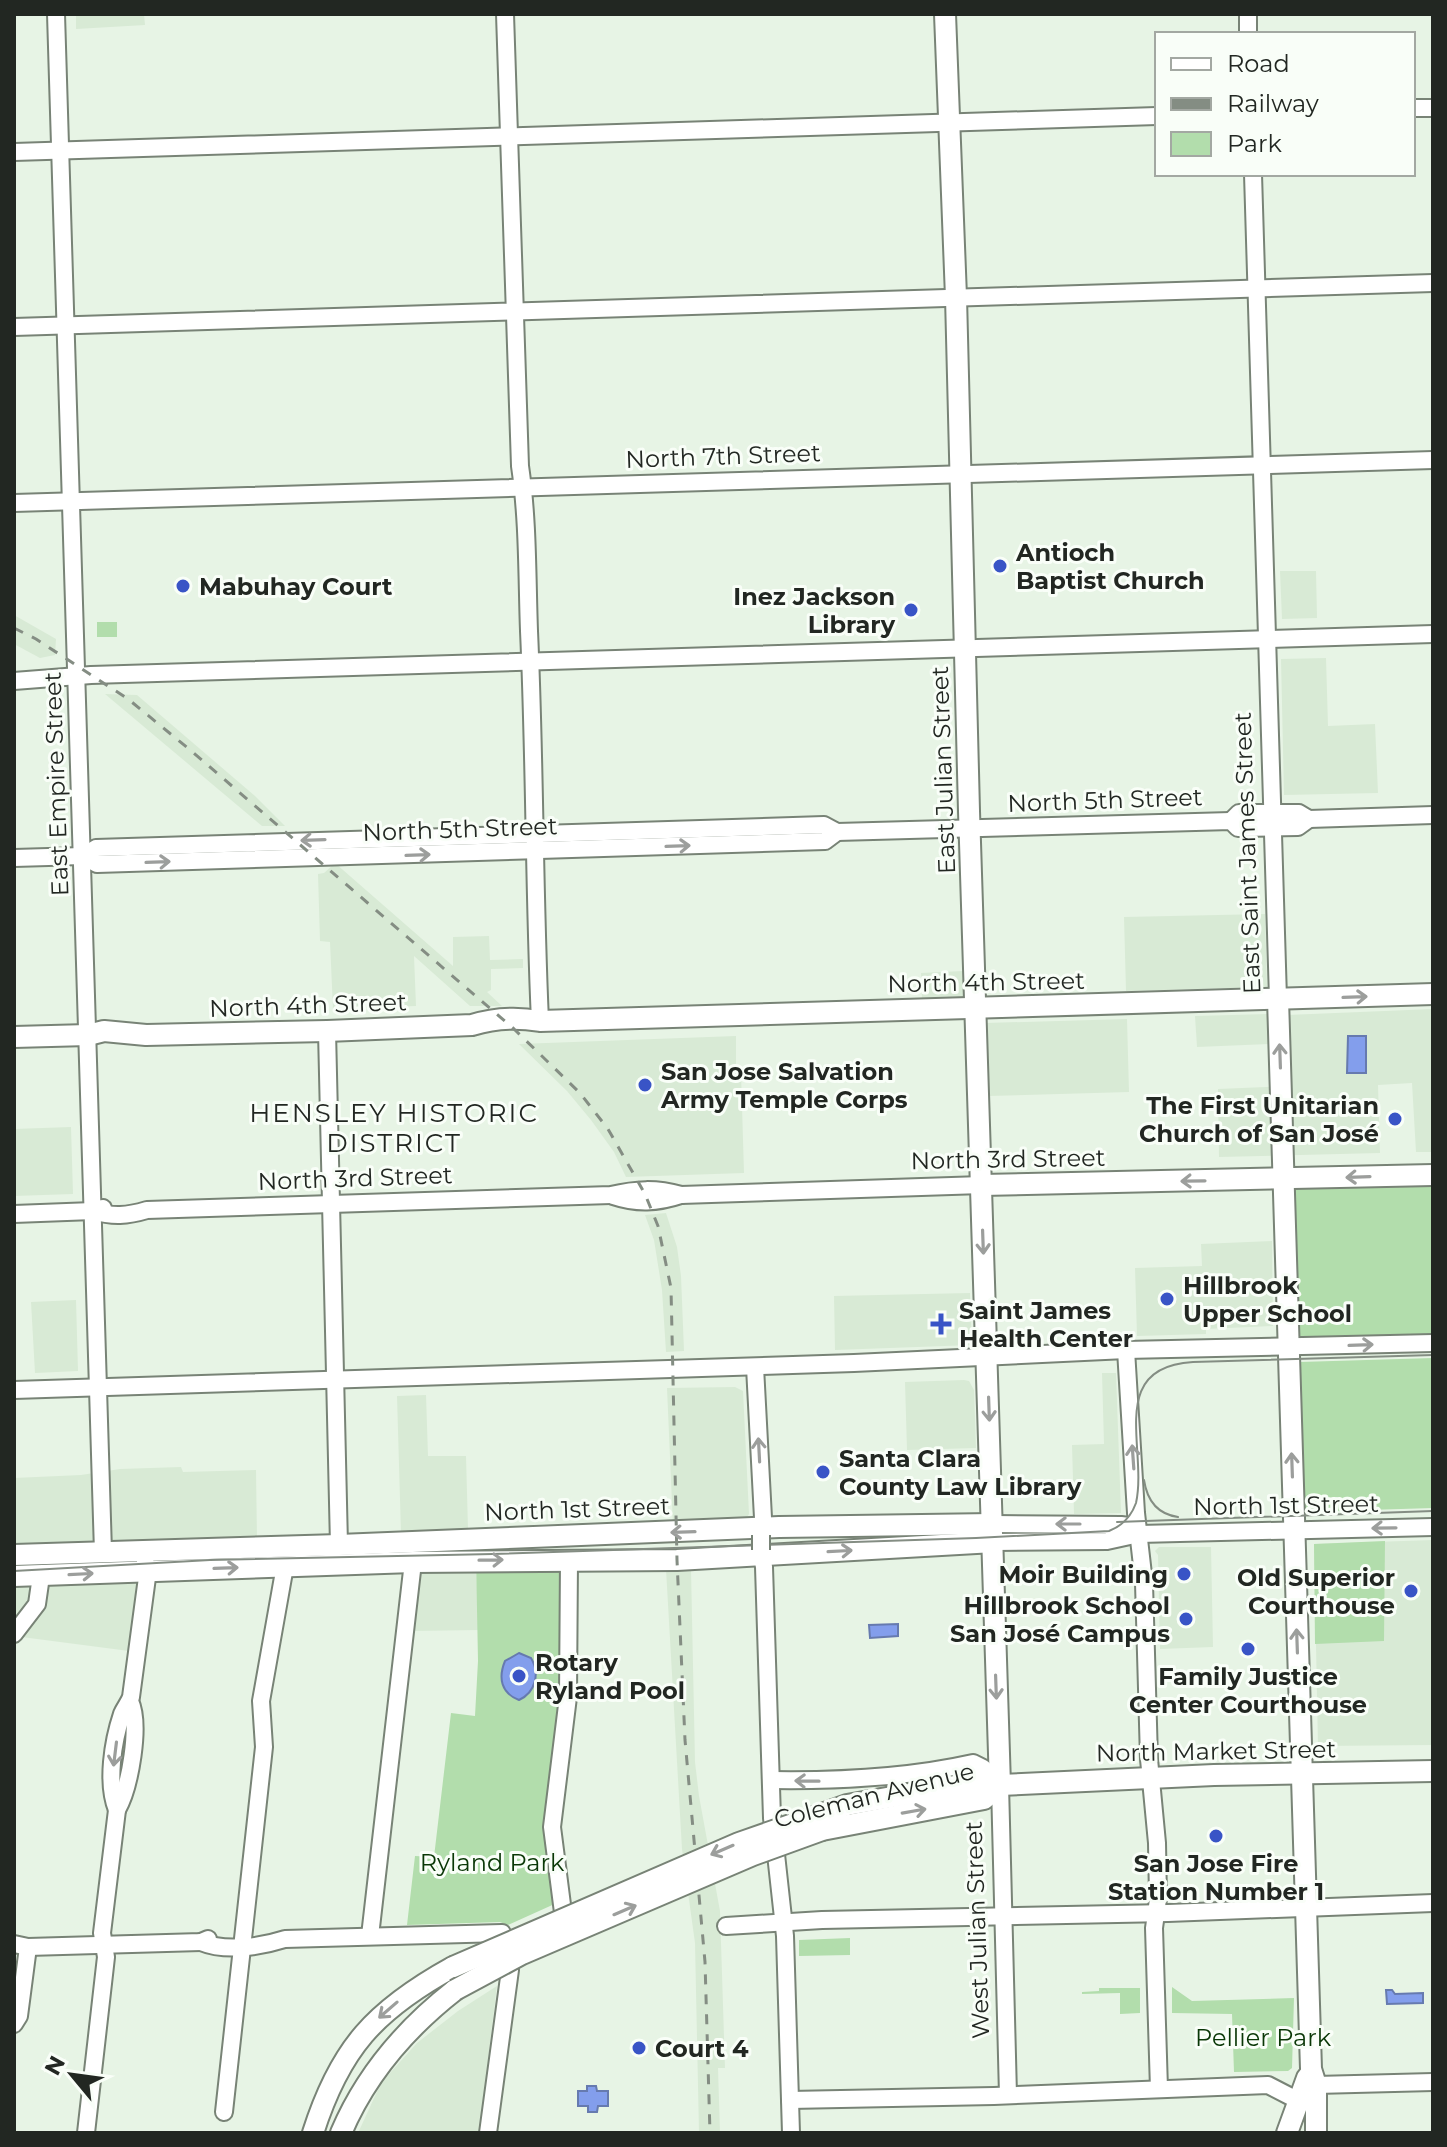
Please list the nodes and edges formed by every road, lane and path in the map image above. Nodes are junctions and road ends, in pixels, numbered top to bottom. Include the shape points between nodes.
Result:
1 (56, 14) edge
2 (505, 14) edge
3 (945, 14) edge
4 (1155, 116) edge
5 (949, 123) junction
6 (509, 136) junction
7 (61, 151) junction
8 (14, 152) edge
9 (1253, 176) edge
10 (1433, 283) edge
11 (1257, 288) junction
12 (956, 297) junction
13 (514, 312) junction
14 (65, 325) junction
15 (14, 327) edge
16 (1433, 460) edge
17 (1262, 465) junction
18 (961, 474) junction
19 (522, 486) junction
20 (70, 502) junction
21 (14, 503) edge
22 (1433, 634) edge
23 (1267, 638) junction
24 (965, 649) junction
25 (531, 661) junction
26 (75, 677) junction
27 (14, 681) edge
28 (1433, 815) edge
29 (1272, 820) junction
30 (970, 828) junction
31 (533, 843) junction
32 (83, 856) junction
33 (14, 858) edge
34 (1433, 994) edge
35 (1278, 999) junction
36 (976, 1009) junction
37 (540, 1021) junction
38 (327, 1031) junction
39 (88, 1035) junction
40 (14, 1037) edge
41 (1433, 1175) edge
42 (1283, 1180) junction
43 (982, 1185) junction
44 (330, 1204) junction
45 (93, 1211) junction
46 (14, 1214) edge
47 (1433, 1343) edge
48 (1288, 1348) junction
49 (1126, 1350) junction
50 (987, 1357) junction
51 (755, 1367) junction
52 (335, 1380) junction
53 (99, 1387) junction
54 (14, 1390) edge
55 (1433, 1527) edge
56 (1294, 1531) junction
57 (993, 1533) junction
58 (1139, 1534) junction
59 (761, 1542) junction
60 (339, 1545) junction
61 (136, 1551) junction
62 (103, 1552) junction
63 (14, 1555) edge
64 (569, 1560) junction
65 (413, 1562) junction
66 (285, 1566) junction
67 (148, 1570) junction
68 (14, 1576) edge
69 (41, 1576) junction
70 (14, 1634) edge
71 (1433, 1771) edge
72 (1302, 1775) junction
73 (1151, 1778) junction
74 (771, 1780) junction
75 (1000, 1785) junction
76 (822, 1822) junction
77 (1433, 1903) edge
78 (1307, 1908) junction
79 (1156, 1913) junction
80 (1004, 1915) junction
81 (565, 1919) junction
82 (783, 1924) junction
83 (726, 1926) dead end
84 (370, 1936) junction
85 (567, 1939) dead end
86 (243, 1941) junction
87 (507, 1942) junction
88 (104, 1944) junction
89 (19, 1947) edge
90 (14, 2024) edge
91 (1314, 2079) junction
92 (1433, 2082) edge
93 (1159, 2089) junction
94 (1008, 2095) junction
95 (790, 2100) junction
96 (1308, 2106) junction
97 (224, 2112) dead end
98 (86, 2133) edge
99 (313, 2133) edge
100 (341, 2133) edge
101 (488, 2133) edge
102 (791, 2133) edge
103 (1287, 2133) edge
104 (1316, 2133) edge

1 - 7 street, East Empire Street
2 - 6 street
3 - 5 main road, East Julian Street
4 - 5 street
5 - 6 street
5 - 12 main road, East Julian Street
6 - 7 street
6 - 13 street
7 - 8 street
7 - 14 street, East Empire Street
9 - 11 street, East Saint James Street
10 - 11 street
11 - 12 street
11 - 17 street, East Saint James Street
12 - 13 street
12 - 18 main road, East Julian Street
13 - 14 street
13 - 19 street
14 - 15 street
14 - 20 street, East Empire Street
16 - 17 street, North 7th Street
17 - 18 street, North 7th Street
17 - 23 street, East Saint James Street
18 - 19 street, North 7th Street
18 - 24 main road, East Julian Street
19 - 20 street, North 7th Street
19 - 25 street
20 - 21 street, North 7th Street
20 - 26 street, East Empire Street
22 - 23 street
23 - 24 street
23 - 29 street, East Saint James Street
24 - 25 street
24 - 30 main road, East Julian Street
25 - 26 street
25 - 31 street
26 - 27 street
26 - 32 street, East Empire Street
28 - 29 street, North 5th Street via 1309,819 1298,827
29 - 30 street, North 5th Street via 1238,828 1231,821
29 - 35 street, East Saint James Street
30 - 31 street, North 5th Street via 837,832 825,841
30 - 36 main road, East Julian Street
31 - 32 street, North 5th Street via 97,864
31 - 37 street
32 - 33 street, North 5th Street
32 - 39 street, East Empire Street
35 -> 34 main road, North 4th Street
35 - 36 main road, North 4th Street
42 -> 35 main road, East Saint James Street
36 - 37 main road, North 4th Street
36 - 43 main road, East Julian Street
37 - 38 main road, North 4th Street
38 - 39 main road, North 4th Street
38 - 44 street
39 - 40 main road, North 4th Street
39 - 45 street, East Empire Street
41 -> 42 main road, North 3rd Street
42 -> 43 main road, North 3rd Street
42 - 48 main road, East Saint James Street
43 - 44 street, North 3rd Street via 681,1195 648,1202 611,1195
43 -> 50 main road, East Julian Street
44 - 45 street, North 3rd Street via 147,1210 124,1205
44 - 52 street
45 - 46 street, North 3rd Street
45 - 53 street, East Empire Street
48 -> 47 street
48 - 49 street
56 -> 48 main road, East Saint James Street
49 - 50 street
58 -> 49 street
50 - 51 street
50 -> 57 main road, East Julian Street
51 - 52 street
59 -> 51 street
52 - 53 street
52 - 60 street
53 - 54 street
53 - 62 street, East Empire Street
55 -> 56 street, North 1st Street
56 - 58 street, North 1st Street
72 -> 56 main road, East Saint James Street
58 -> 57 street, North 1st Street via 1121,1525
59 -> 57 main road, North 1st Street
57 - 59 main road, North 1st Street
57 -> 75 main road, West Julian Street
58 - 73 street
59 -> 60 main road, North 1st Street
59 - 64 main road, North 1st Street
59 - 74 street
60 - 61 main road, North 1st Street
61 - 62 main road, North 1st Street
61 - 67 street
62 - 63 main road, North 1st Street
65 -> 64 main road, North 1st Street
64 - 81 street via 568,1697 552,1827
65 - 66 main road, North 1st Street
65 - 84 street
67 -> 66 main road, North 1st Street
66 - 86 street via 261,1701 264,1747
69 -> 67 main road, North 1st Street
67 - 88 street via 130,1701 135,1712 130,1768 117,1810
68 - 69 main road, North 1st Street
69 - 70 street via 37,1604
71 - 72 main road, North Market Street
72 - 73 main road, North Market Street
72 - 78 main road, East Saint James Street
73 - 75 main road, North Market Street
73 - 79 street
75 -> 74 street via 973,1763 843,1781
74 - 82 street
75 - 76 main road, Coleman Avenue via 983,1781 847,1805
75 - 80 street, West Julian Street
76 -> 99 main road, Coleman Avenue, bridge via 739,1843 453,1967 402,1998 366,2031 338,2071
100 -> 76 main road, Coleman Avenue, bridge via 376,2067 455,1990 522,1954
77 - 78 street
78 - 79 street
78 - 91 main road, East Saint James Street
79 - 80 street
79 - 93 street
80 - 82 street
80 - 94 street, West Julian Street
81 - 85 street
81 - 87 street
82 - 83 street
82 - 95 street
84 - 86 street via 270,1935
84 - 87 street via 502,1933
86 - 88 street via 213,1937 201,1942
86 - 97 street
87 - 101 street via 510,1970
88 - 89 street
88 - 98 street
89 - 90 street via 19,2016
91 - 92 street
91 - 96 main road
93 - 94 street
93 - 96 street via 1268,2085
94 - 95 street
95 - 102 street
96 - 103 main road
96 - 104 main road

